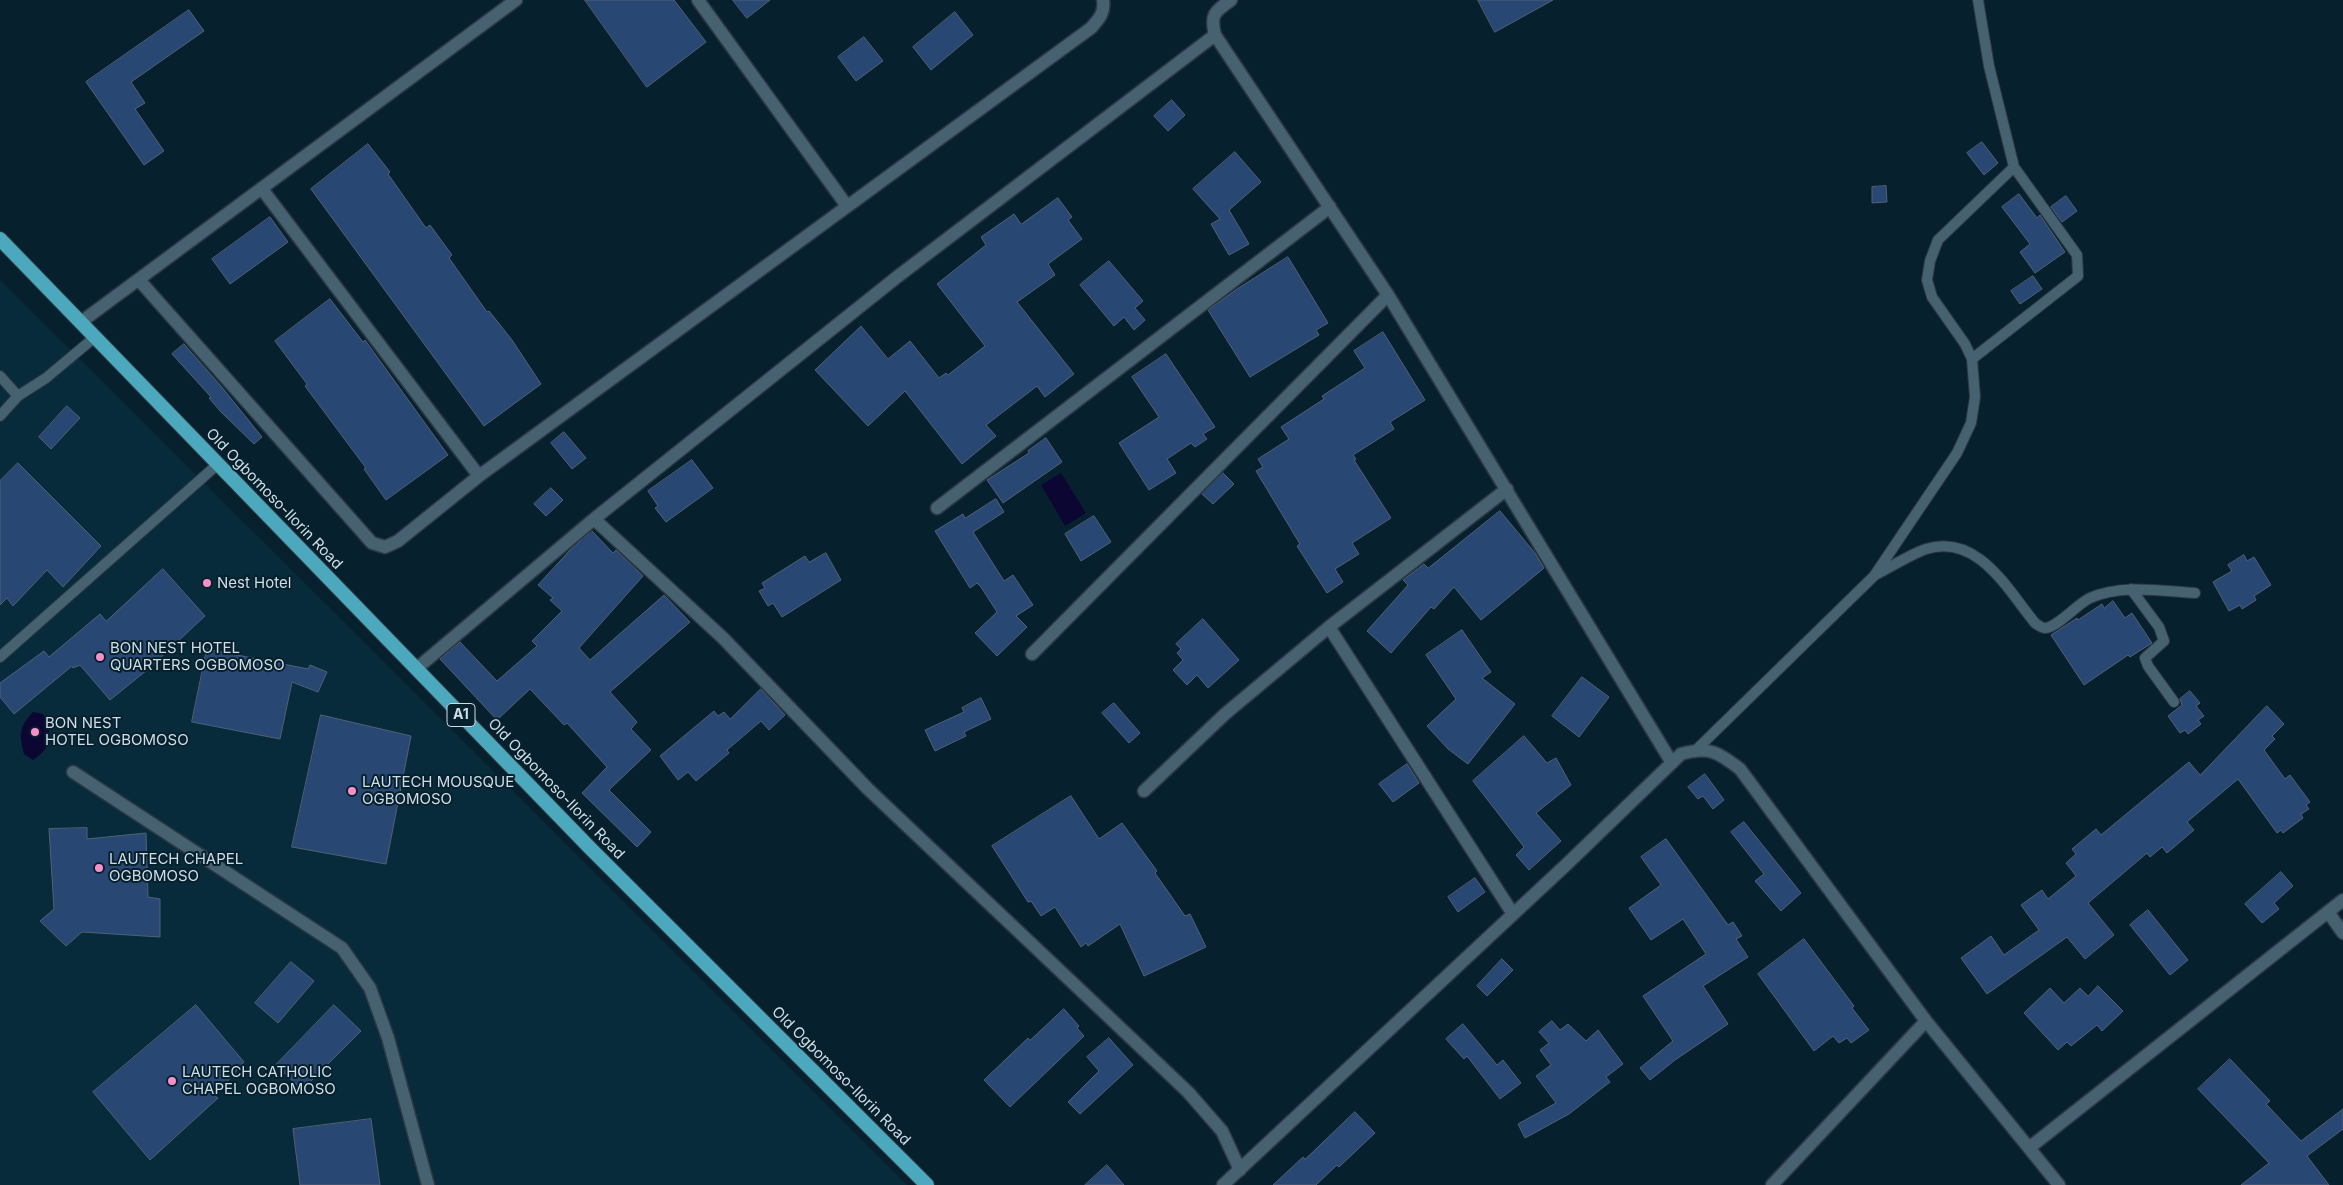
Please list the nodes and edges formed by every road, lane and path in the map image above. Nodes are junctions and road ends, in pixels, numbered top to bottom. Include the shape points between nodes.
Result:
1 (516, 0) edge
2 (698, 0) edge
3 (1103, 0) edge
4 (1230, 0) edge
5 (1978, 0) edge
6 (1215, 35) junction
7 (2014, 167) junction
8 (262, 188) junction
9 (847, 206) junction
10 (1330, 207) junction
11 (0, 239) edge
12 (139, 280) junction
13 (1388, 294) junction
14 (81, 322) junction
15 (95, 337) junction
16 (1972, 359) junction
17 (0, 376) edge
18 (18, 396) junction
19 (0, 416) edge
20 (218, 464) junction
21 (479, 476) junction
22 (1507, 489) junction
23 (937, 508) dead end
24 (594, 519) junction
25 (1874, 576) junction
26 (2131, 589) junction
27 (2194, 593) dead end
28 (1328, 627) junction
29 (1032, 654) dead end
30 (0, 657) edge
31 (416, 669) junction
32 (2174, 702) dead end
33 (1697, 749) junction
34 (1672, 763) junction
35 (73, 772) dead end
36 (1144, 791) dead end
37 (2343, 900) edge
38 (2328, 912) junction
39 (1513, 914) junction
40 (2343, 933) edge
41 (1926, 1021) junction
42 (2029, 1148) junction
43 (1240, 1170) junction
44 (428, 1185) edge
45 (927, 1185) edge
46 (1223, 1185) edge
47 (1772, 1185) edge
48 (2059, 1185) edge

1 - 8 street
2 - 9 street
3 - 9 street via 1104,8 1091,28
4 - 6 street via 1216,10 1212,21
5 - 7 lane via 1989,66
6 - 10 street
6 - 24 street via 897,277
7 - 16 lane via 1938,240 1930,261 1927,280 1932,297
7 - 16 lane via 2077,255 2078,276
8 - 12 street
8 - 21 street
9 - 21 street
10 - 13 street
10 - 23 street
11 - 14 highway, Old Ogbomoso-Ilorin Road / A1
12 - 14 street
12 - 21 street via 372,543 385,547 398,541
13 - 22 street
13 - 29 street
14 - 15 highway, Old Ogbomoso-Ilorin Road / A1
15 - 18 lane via 46,378
15 - 20 highway, Old Ogbomoso-Ilorin Road / A1
16 - 25 lane via 1975,397 1971,423 1957,453
17 - 18 lane
18 - 19 lane
20 - 30 lane
20 - 31 highway, Old Ogbomoso-Ilorin Road / A1
22 - 28 street
22 - 34 street
24 - 31 street
24 - 43 street via 723,638 876,796 1188,1092 1222,1130
25 - 26 lane via 1925,550 1946,545 1983,560 2035,623 2044,628 2052,627 2078,604 2092,597
25 - 33 lane
26 - 27 lane
26 - 32 lane via 2159,627 2164,641 2145,658
28 - 36 street via 1225,714
28 - 39 street
31 - 45 highway, Old Ogbomoso-Ilorin Road / A1
33 - 34 street via 1681,754
33 - 41 street via 1713,751 1740,768
34 - 39 street
35 - 44 street via 342,948 370,988 388,1038
37 - 38 street
38 - 40 street
38 - 42 street
39 - 43 street
41 - 42 street
41 - 47 street
42 - 48 street
43 - 46 street

